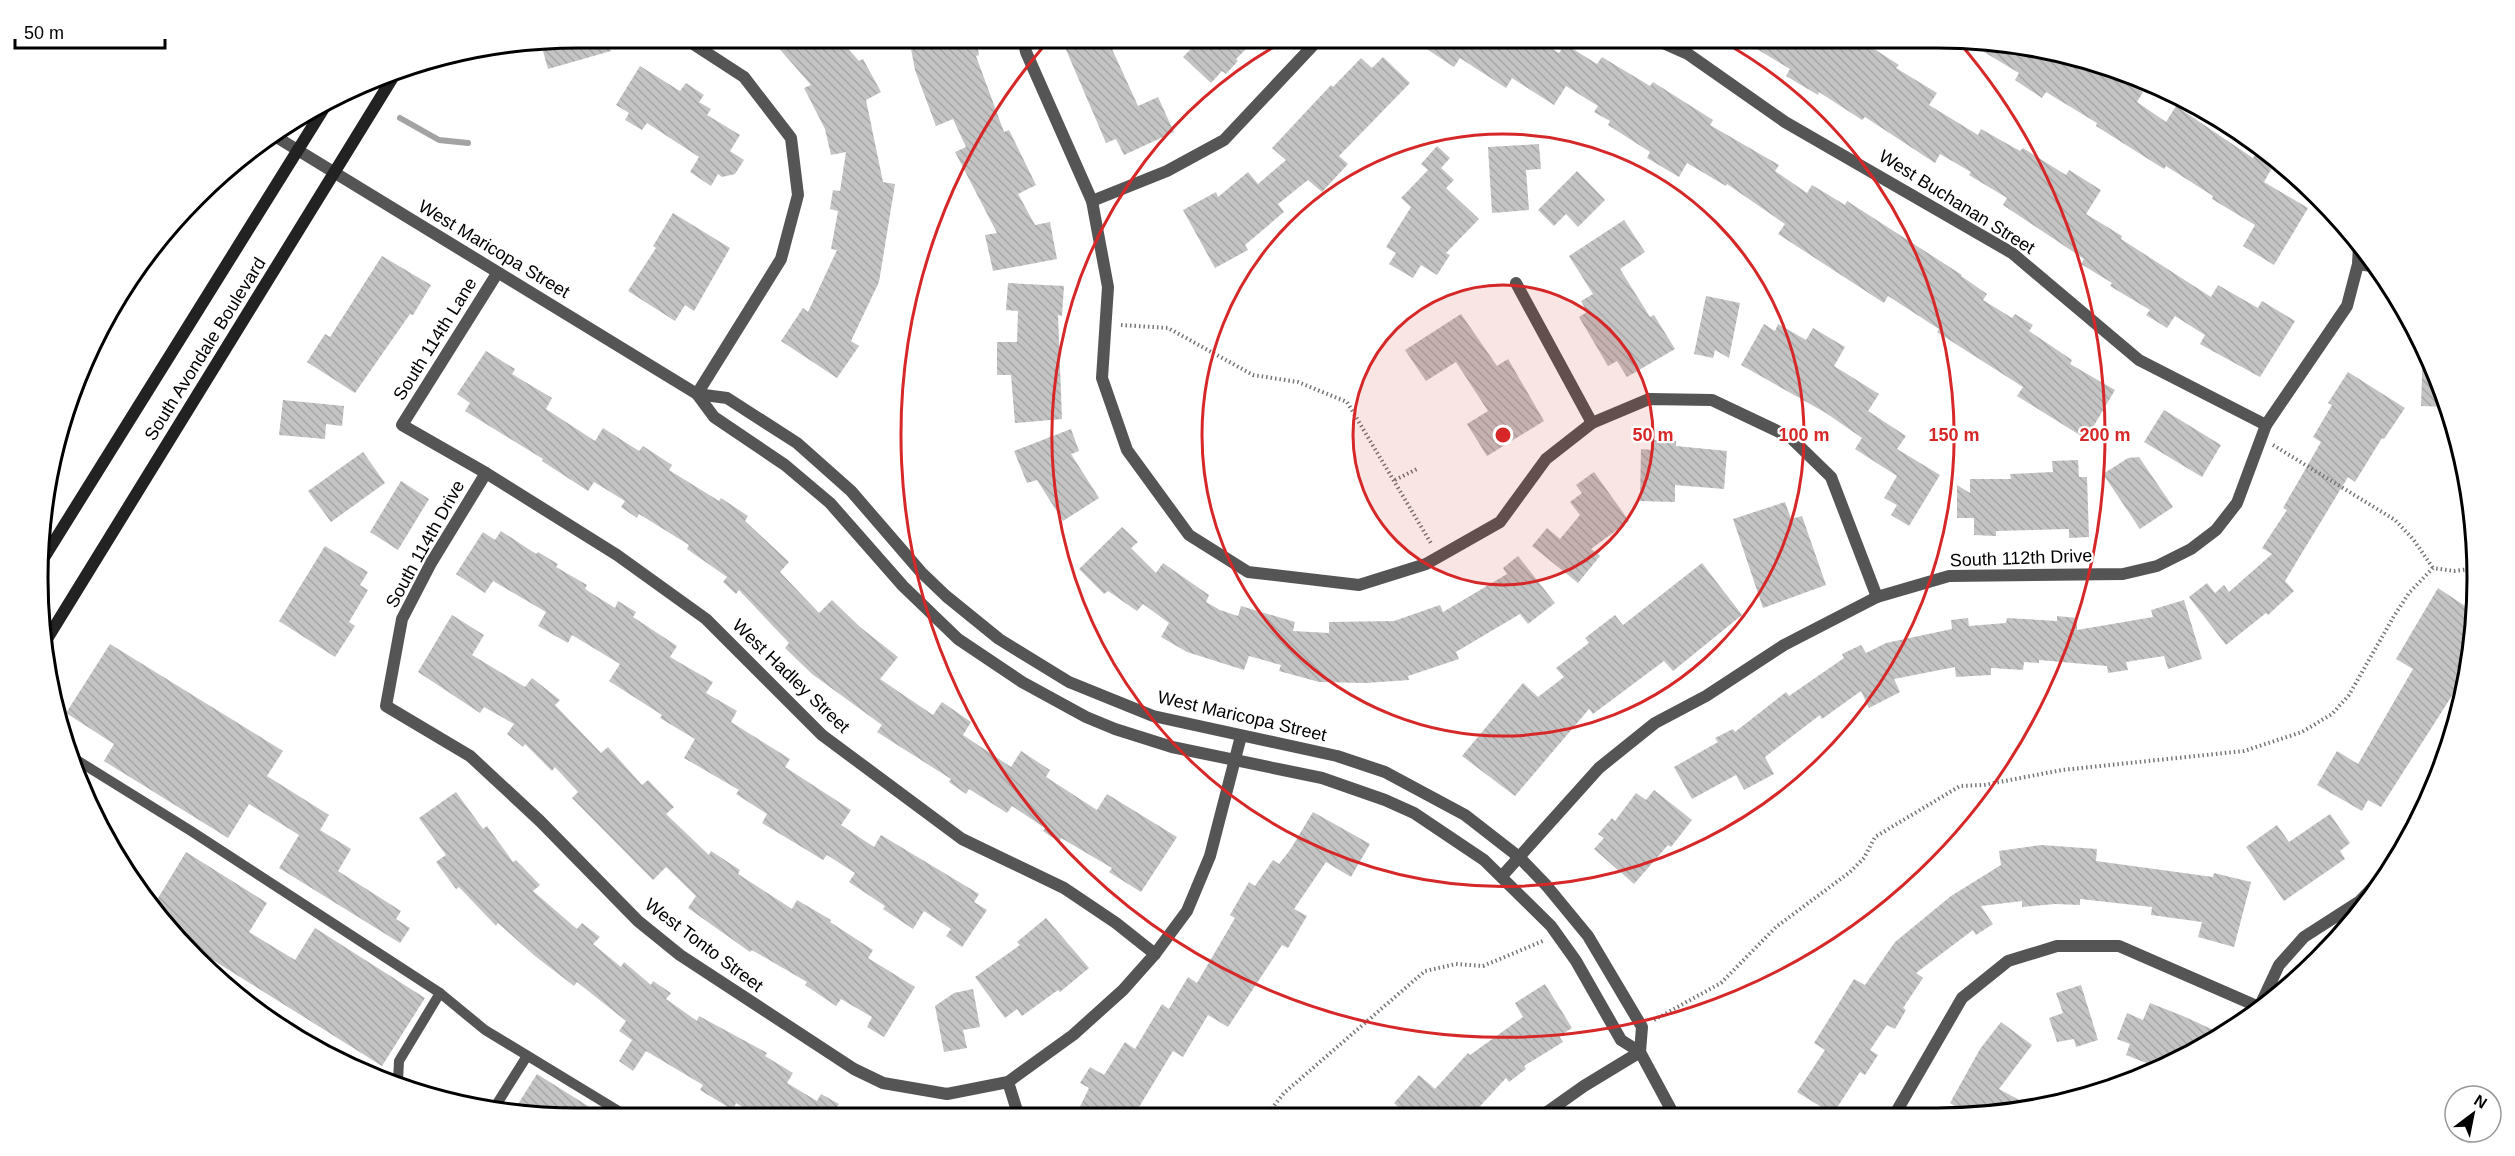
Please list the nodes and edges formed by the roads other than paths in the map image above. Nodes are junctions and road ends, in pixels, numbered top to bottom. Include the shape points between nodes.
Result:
1 (699, 48) edge
2 (1025, 48) edge
3 (1311, 48) edge
4 (1674, 48) edge
5 (390, 83) edge
6 (318, 116) edge
7 (281, 140) edge
8 (298, 150) junction
9 (334, 173) junction
10 (1092, 201) junction
11 (2358, 257) edge
12 (2358, 264) junction
13 (2364, 265) edge
14 (498, 272) junction
15 (1516, 283) dead end
16 (697, 394) junction
17 (1592, 423) junction
18 (402, 424) joint
19 (2266, 425) junction
20 (486, 472) junction
21 (49, 550) edge
22 (1877, 597) junction
23 (51, 632) edge
24 (386, 706) joint
25 (1241, 736) junction
26 (1237, 759) junction
27 (81, 763) edge
28 (1519, 857) junction
29 (1503, 875) junction
30 (2353, 905) edge
31 (1155, 954) junction
32 (440, 993) junction
33 (2265, 993) edge
34 (2250, 1005) edge
35 (1640, 1052) junction
36 (527, 1056) junction
37 (398, 1076) edge
38 (1008, 1082) junction
39 (498, 1101) edge
40 (613, 1108) edge
41 (1016, 1108) edge
42 (1553, 1108) edge
43 (1670, 1108) edge
44 (1898, 1108) edge

1 - 16 street via 744,77 791,138 798,195 781,259
2 - 10 street
3 - 10 street via 1224,140 1167,171
4 - 19 street, West Buchanan Street via 1785,122 2012,253 2139,360
5 - 9 main road, South Avondale Boulevard
6 - 8 main road, South Avondale Boulevard
7 - 8 street, West Maricopa Street
8 - 9 street, West Maricopa Street
8 - 21 main road, South Avondale Boulevard
9 - 14 street, West Maricopa Street
9 - 23 main road, South Avondale Boulevard
10 - 17 street via 1108,287 1102,378 1127,450 1189,536 1248,572 1359,585 1426,564 1500,522 1546,459
11 - 12 street, South 112th Drive
12 - 13 street
12 - 19 street, South 112th Drive via 2347,306
14 - 16 street, West Maricopa Street
14 - 18 street, South 114th Lane
15 - 17 street
16 - 25 street, West Maricopa Street via 727,398 777,428 822,463 921,572 999,639 1069,682 1107,698 1153,716
16 - 26 street, West Maricopa Street via 714,417 785,465 830,503 927,610 958,639 999,667 1057,702 1115,729 1172,747
17 - 22 street via 1649,399 1712,400 1790,437 1831,477
18 - 20 street, West Hadley Street
19 - 22 street, South 112th Drive via 2237,503 2216,530 2191,549 2157,566 2123,574 1949,576
20 - 24 street, South 114th Drive via 431,562 402,619
20 - 31 street, West Hadley Street via 617,555 706,619 822,735 962,839 1064,888 1116,922
22 - 28 street, South 112th Drive via 1784,645 1706,696 1655,723 1599,768
24 - 38 street, West Tonto Street via 470,756 540,820 638,921 730,990 854,1069 883,1083 947,1094
25 - 26 street
25 - 28 street, West Maricopa Street via 1337,756 1385,772 1465,815
26 - 29 street, West Maricopa Street via 1322,778 1385,800 1440,829
26 - 31 street via 1210,856 1186,910
27 - 32 lane
28 - 29 street, South 112th Drive
28 - 35 street, West Maricopa Street via 1588,936 1642,1027
29 - 35 street, West Maricopa Street via 1558,935 1621,1040
30 - 33 street via 2304,937 2279,965
31 - 38 street via 1123,990 1073,1035
32 - 36 lane via 485,1030
32 - 37 lane via 399,1061
34 - 44 street via 2119,946 2057,946 2008,961 1962,998
35 - 42 street
35 - 43 street, West Maricopa Street
36 - 39 lane
36 - 40 lane
38 - 41 street

